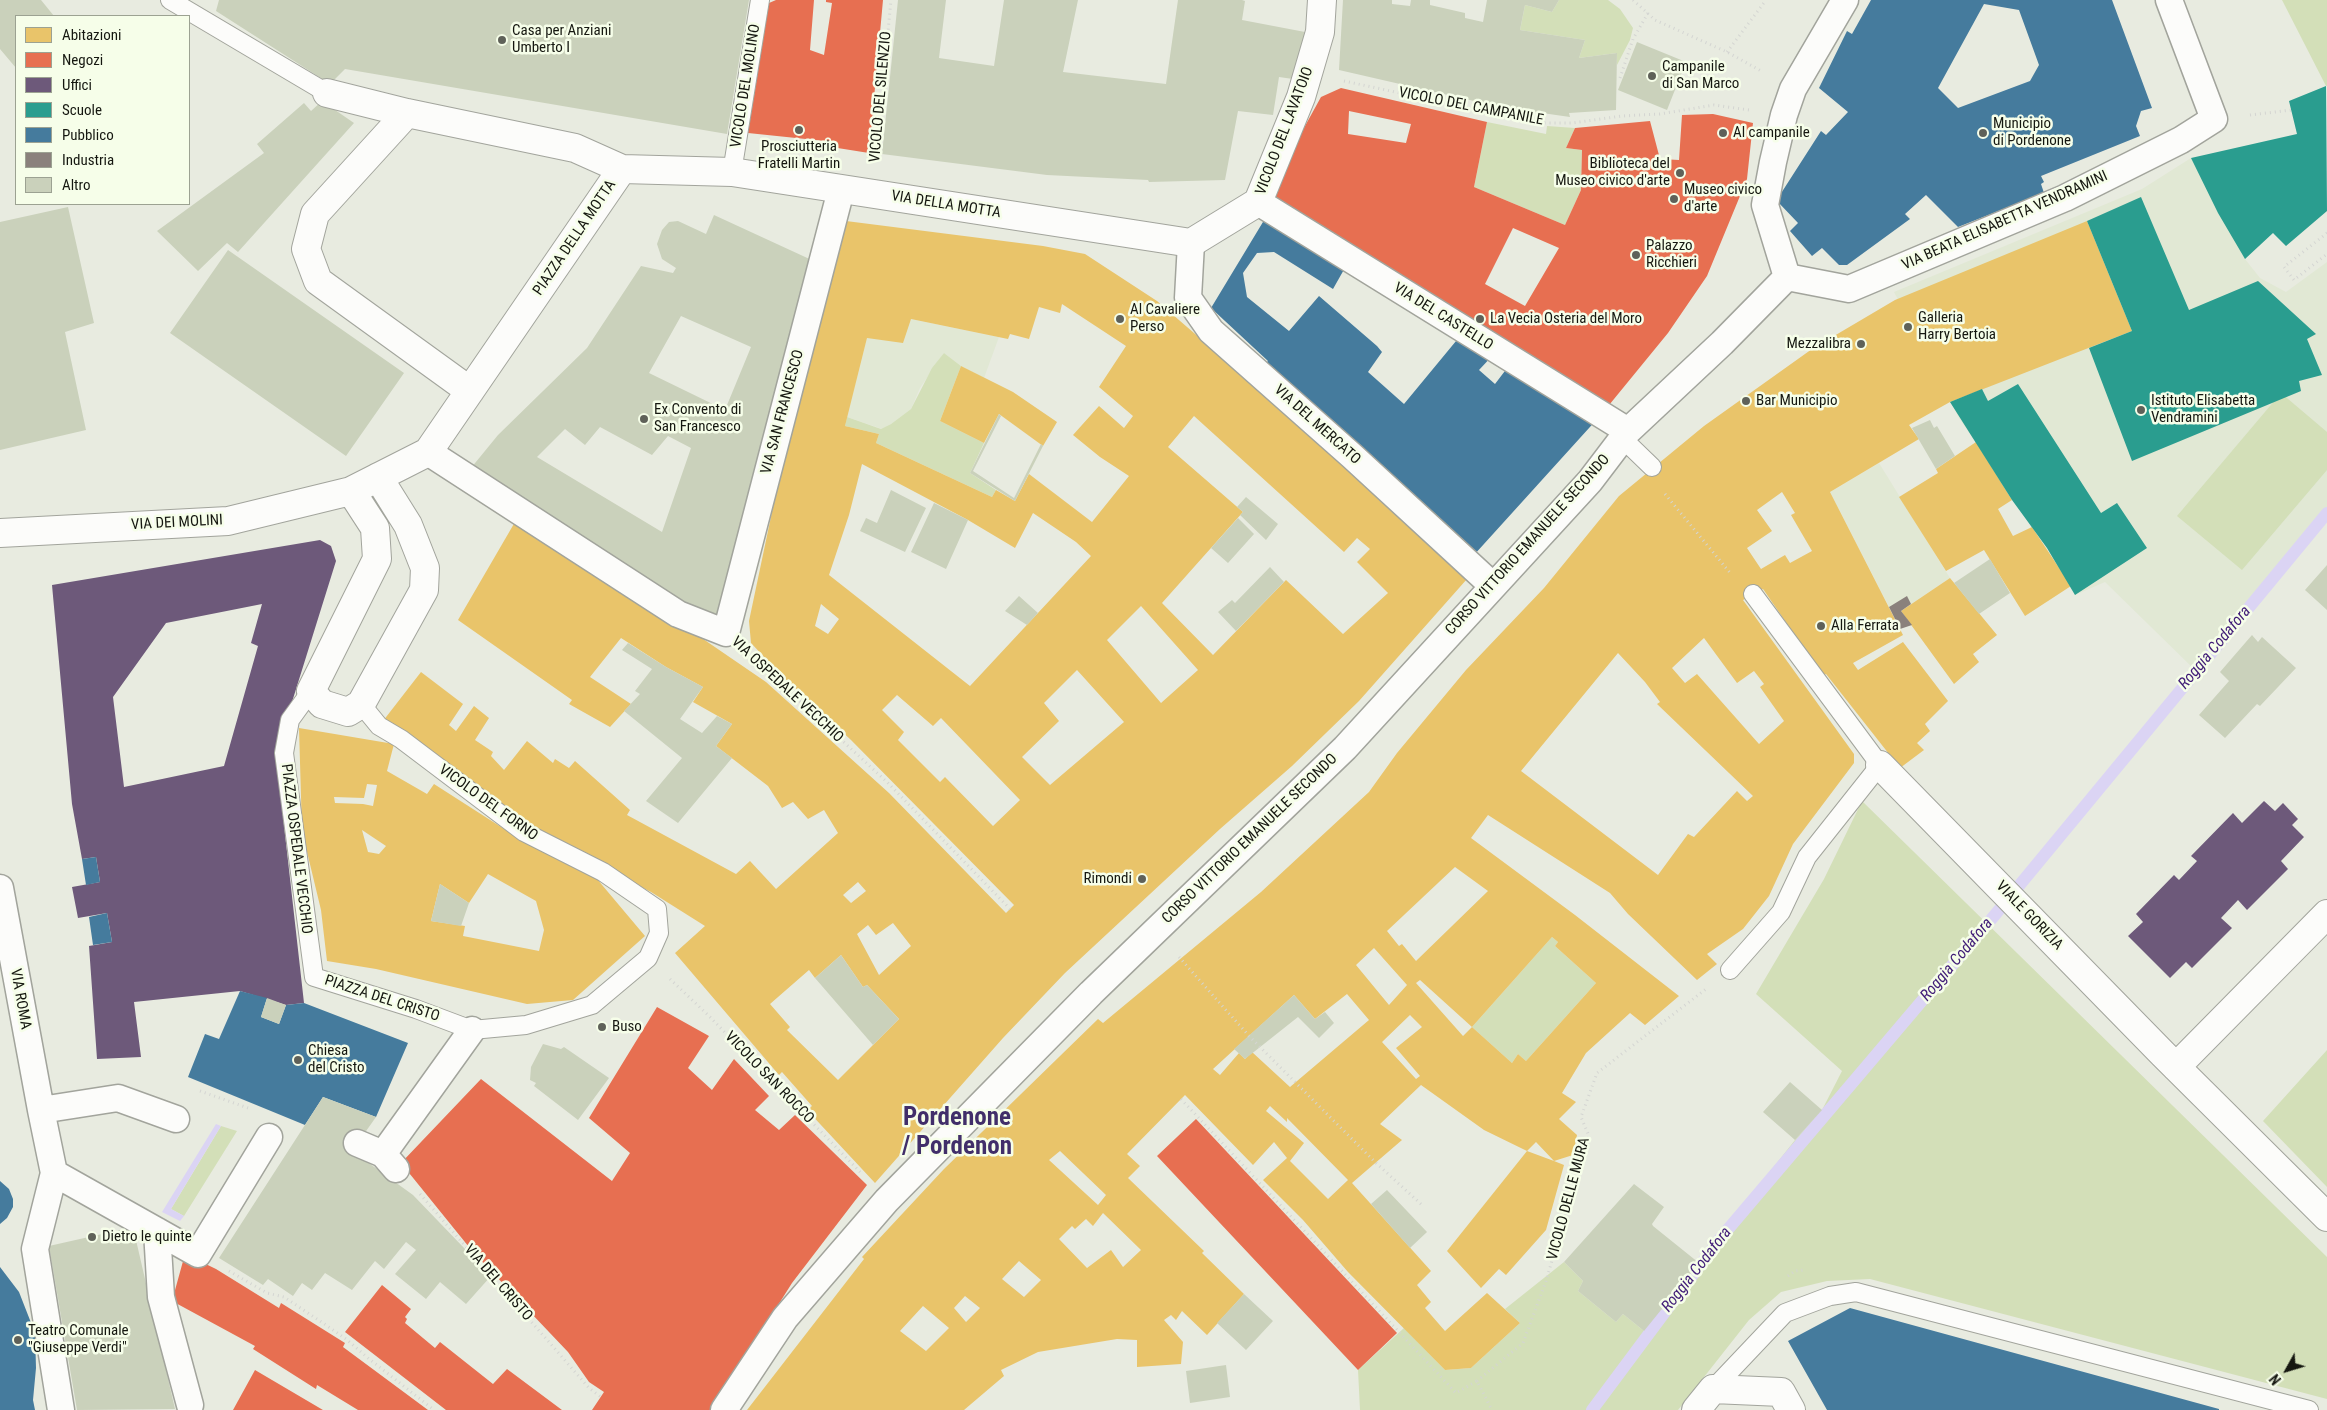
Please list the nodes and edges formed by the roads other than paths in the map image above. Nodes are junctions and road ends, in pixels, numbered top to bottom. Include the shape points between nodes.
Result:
1 (170, 0) edge
2 (760, 0) edge
3 (1322, 0) edge
4 (1845, 0) edge
5 (2169, 0) edge
6 (327, 93) joint
7 (407, 114) junction
8 (622, 170) junction
9 (732, 172) junction
10 (841, 190) junction
11 (1258, 202) junction
12 (1191, 243) junction
13 (1786, 277) junction
14 (470, 390) junction
15 (1625, 435) junction
16 (428, 452) junction
17 (1652, 467) dead end
18 (378, 477) junction
19 (351, 491) junction
20 (0, 533) edge
21 (1492, 585) junction
22 (1753, 594) dead end
23 (726, 634) joint
24 (312, 691) junction
25 (361, 704) junction
26 (1880, 765) junction
27 (0, 888) edge
28 (2327, 914) edge
29 (310, 954) joint
30 (648, 958) joint
31 (1730, 970) road end
32 (472, 1030) junction
33 (2176, 1067) junction
34 (41, 1110) junction
35 (176, 1119) road end
36 (269, 1137) dead end
37 (357, 1143) dead end
38 (54, 1173) junction
39 (2327, 1218) edge
40 (157, 1230) junction
41 (1713, 1389) junction
42 (190, 1404) dead end
43 (61, 1410) edge
44 (724, 1410) edge
45 (1696, 1410) edge
46 (1791, 1410) edge
47 (2309, 1410) edge

1 - 6 lane
2 - 9 lane, VICOLO DEL MOLINO
3 - 11 street, VICOLO DEL LAVATOIO via 1320,32 1301,97
4 - 13 street via 1793,89 1784,116 1766,204
5 - 13 street, VIA BEATA ELISABETTA VENDRAMINI via 2214,119 2180,140 2065,198 1849,289
6 - 7 street, PIAZZA DELLA MOTTA
7 - 8 street, PIAZZA DELLA MOTTA via 575,148
7 - 14 street via 315,214 306,249 318,281
8 - 9 street, VIA DELLA MOTTA
8 - 14 street, PIAZZA DELLA MOTTA
9 - 10 street, VIA DELLA MOTTA
10 - 12 street, VIA DELLA MOTTA
10 - 23 street, VIA SAN FRANCESCO
11 - 12 street
11 - 15 street, VIA DEL CASTELLO
12 - 21 street, VIA DEL MERCATO via 1188,298 1211,331
13 - 15 street, CORSO VITTORIO EMANUELE SECONDO
14 - 16 street, PIAZZA DELLA MOTTA
15 - 17 lane
15 - 21 street, CORSO VITTORIO EMANUELE SECONDO via 1590,481
16 - 18 street, PIAZZA DELLA MOTTA
16 - 23 street, VIA OSPEDALE VECCHIO via 678,614
18 - 19 street, PIAZZA DELLA MOTTA
18 - 25 street via 408,525 425,568 424,590
19 - 20 street, VIA DEI MOLINI via 228,521
19 - 24 street, PIAZZA OSPEDALE VECCHIO via 375,528 377,559
21 - 44 street, CORSO VITTORIO EMANUELE SECONDO via 1345,748 1091,993 887,1200 786,1318
22 - 26 lane, VIALE GORIZIA
24 - 25 street via 322,704 348,712
24 - 29 lane, PIAZZA OSPEDALE VECCHIO via 290,720 284,753
25 - 30 lane, VICOLO DEL FORNO via 379,726 524,832 603,872 657,909 659,933
26 - 31 lane via 1807,858 1781,912
26 - 33 street, VIALE GORIZIA
27 - 34 street, VIA ROMA
28 - 33 street
29 - 32 lane, PIAZZA DEL CRISTO via 314,977
30 - 32 lane, PIAZZA DEL CRISTO via 592,1005 526,1024
32 - 37 street via 389,1162
33 - 39 street, VIALE GORIZIA
34 - 35 street via 118,1098
34 - 38 street, VIA ROMA
36 - 40 street via 198,1254
38 - 40 street
38 - 43 street via 35,1249
40 - 42 street via 161,1297
41 - 45 street
41 - 46 street via 1780,1392
41 - 47 lane via 1784,1312 1830,1296 1856,1292

